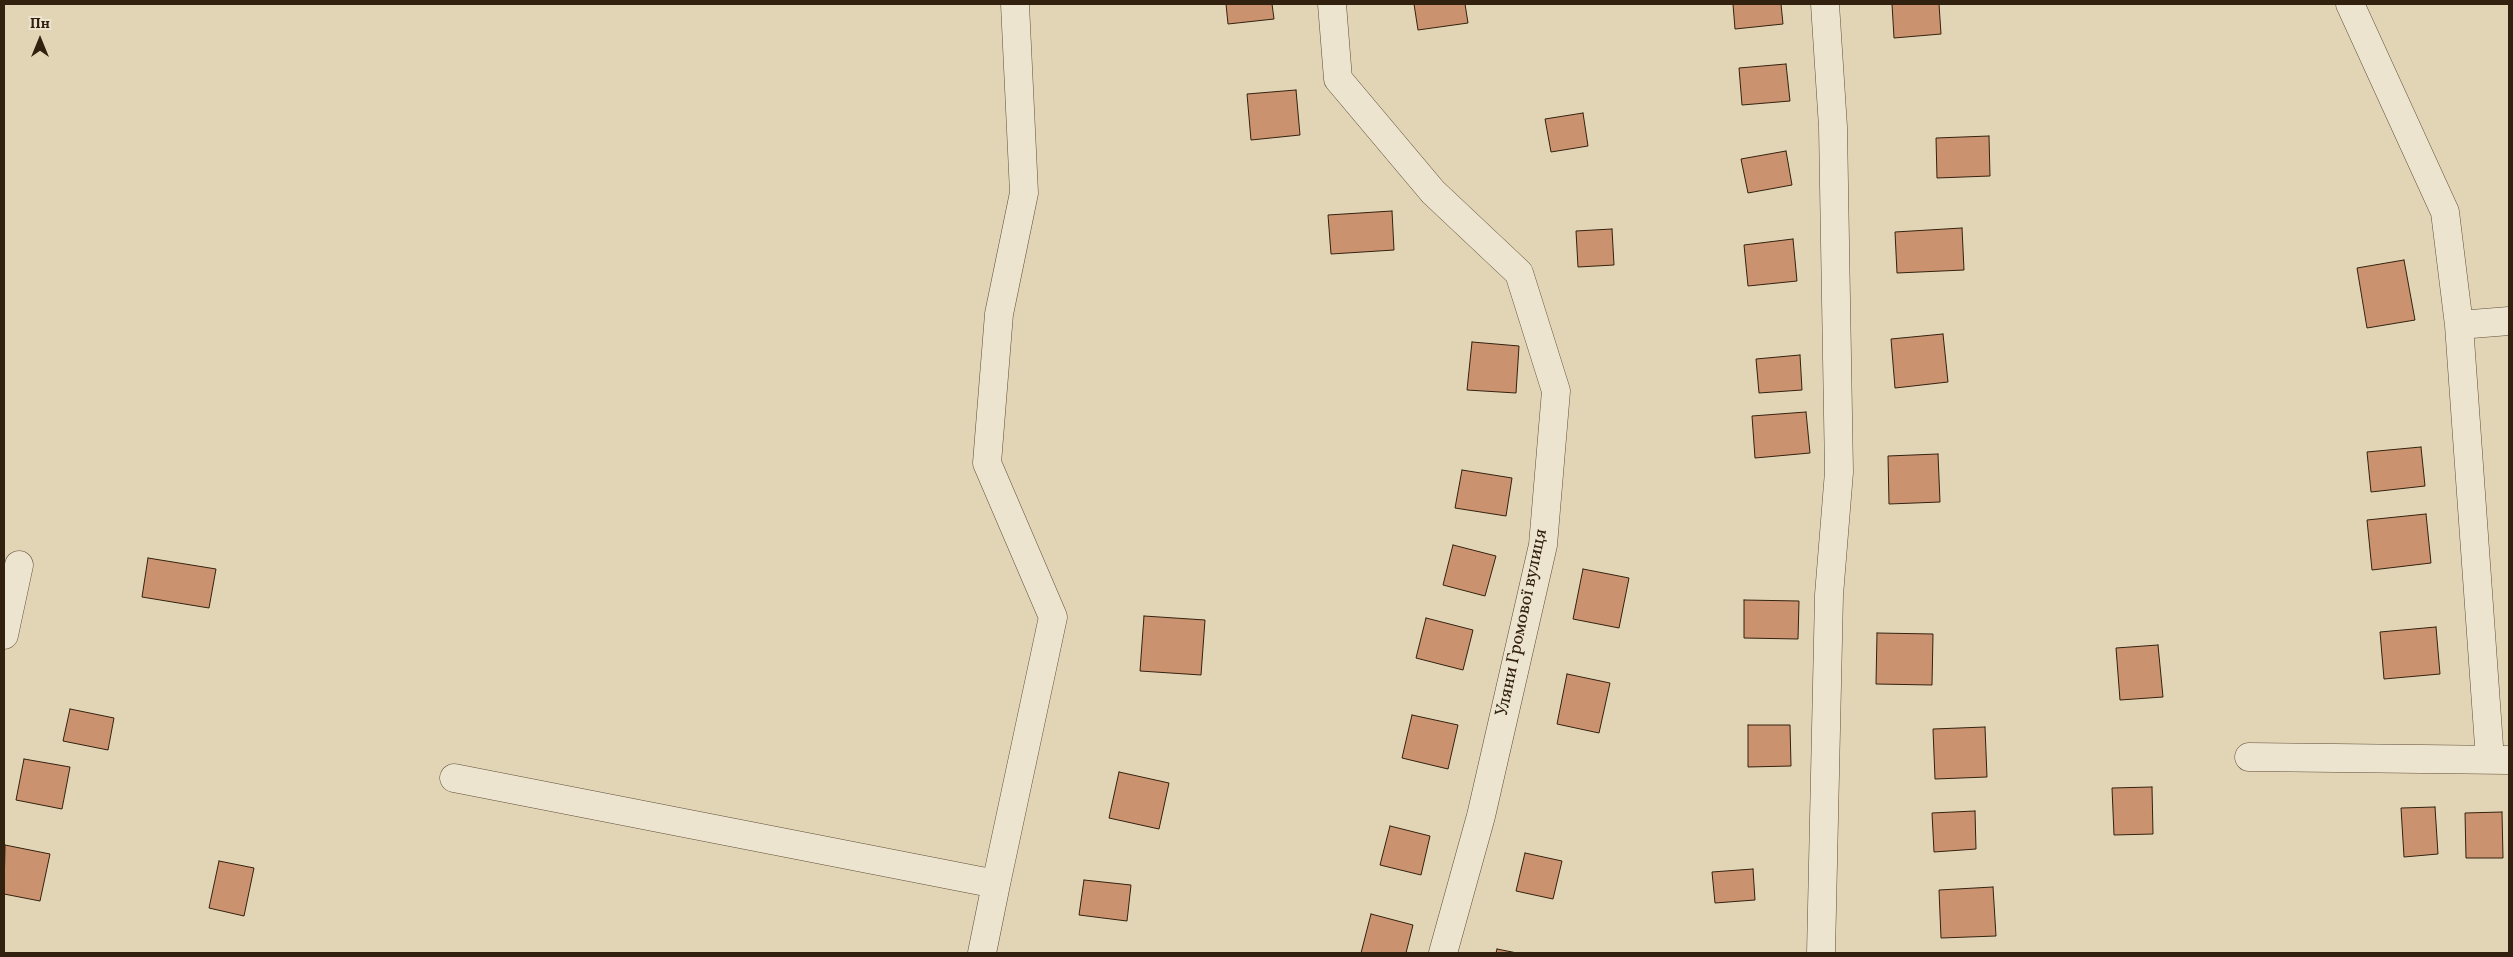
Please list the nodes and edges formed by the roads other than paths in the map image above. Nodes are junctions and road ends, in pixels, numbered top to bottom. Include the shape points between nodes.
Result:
1 (1015, 4) edge
2 (1332, 4) edge
3 (1825, 4) edge
4 (2350, 4) edge
5 (2509, 321) edge
6 (2459, 324) junction
7 (19, 565) dead end
8 (4, 635) edge
9 (2249, 757) dead end
10 (2500, 760) edge
11 (454, 778) dead end
12 (996, 884) junction
13 (982, 953) edge
14 (1443, 953) edge
15 (1821, 953) edge

1 - 12 street via 1024,193 999,314 987,463 1053,617
2 - 14 street, Уляни Громової вулиця via 1338,79 1433,192 1519,273 1556,391 1543,545 1480,816
3 - 15 street via 1833,127 1839,472 1828,596
4 - 6 street via 2445,212
5 - 6 street
6 - 10 street
7 - 8 street
9 - 10 street
11 - 12 street
12 - 13 street

